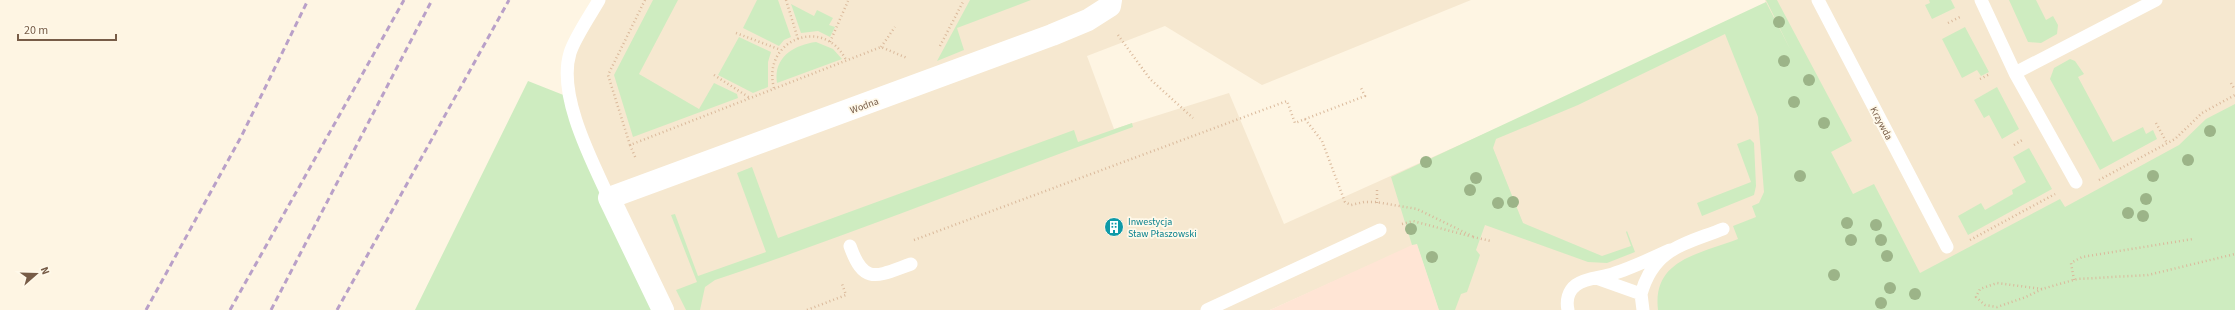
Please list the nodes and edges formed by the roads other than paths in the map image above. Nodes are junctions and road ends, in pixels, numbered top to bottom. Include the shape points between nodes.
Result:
1 (600, 0) edge
2 (1818, 0) edge
3 (1981, 0) edge
4 (2156, 0) edge
5 (1106, 6) edge
6 (2015, 74) junction
7 (2076, 182) dead end
8 (609, 198) junction
9 (1723, 229) dead end
10 (1380, 230) road end
11 (850, 246) dead end
12 (1947, 247) road end
13 (1670, 250) junction
14 (911, 264) dead end
15 (1596, 278) junction
16 (1641, 294) junction
17 (663, 310) edge
18 (1207, 310) edge
19 (1568, 310) edge
20 (1643, 310) edge

1 - 8 lane via 570,53 566,76 569,95 587,150
2 - 12 lane, Krzywda
3 - 6 lane
4 - 6 lane
5 - 8 street, Wodna via 1088,20 1052,35
6 - 7 lane
8 - 17 street
9 - 13 lane
10 - 18 lane
11 - 14 lane via 856,262 864,272 878,275
13 - 15 lane via 1616,273
13 - 16 lane via 1658,260 1646,277
15 - 16 lane
15 - 19 lane via 1576,285 1570,292
16 - 20 lane

